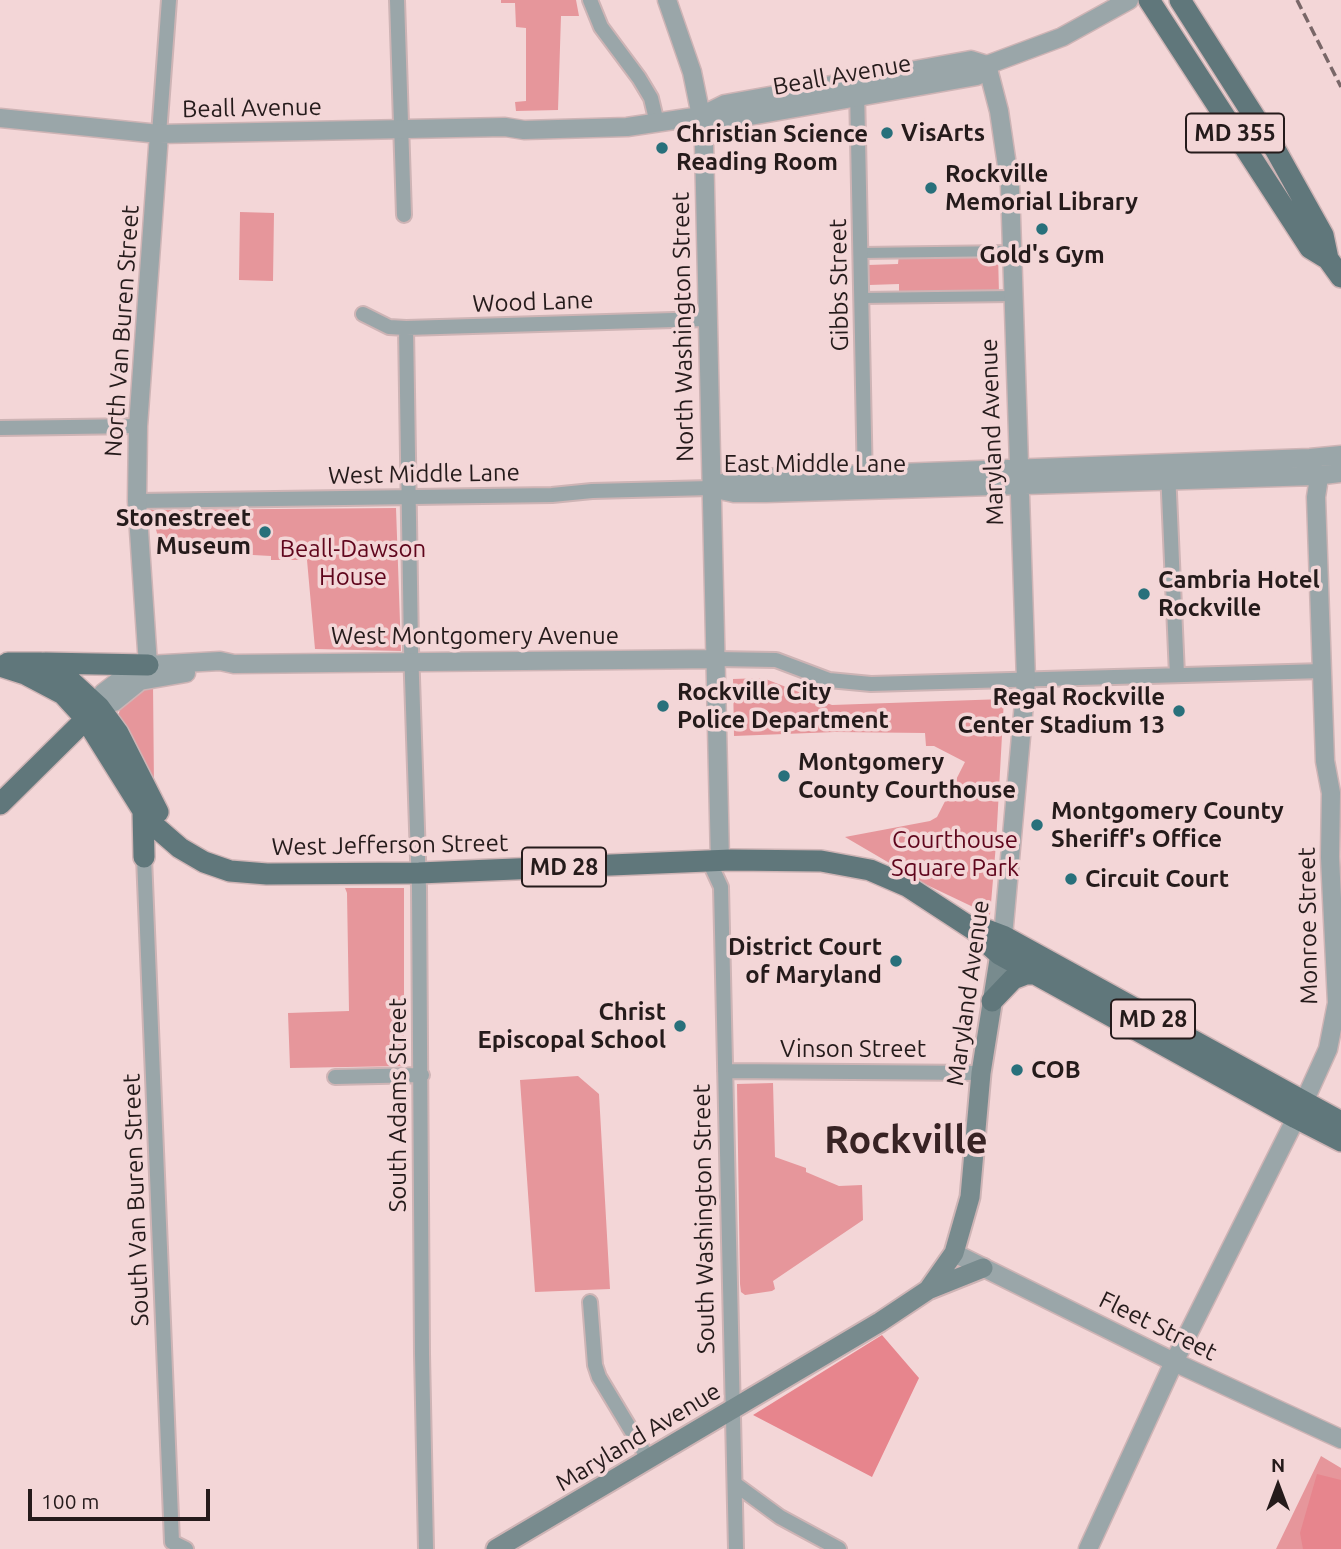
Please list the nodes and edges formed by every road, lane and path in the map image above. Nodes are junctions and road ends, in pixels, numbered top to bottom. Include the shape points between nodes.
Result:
1 (169, 0) edge
2 (397, 0) edge
3 (590, 0) edge
4 (667, 0) edge
5 (1129, 0) edge
6 (1149, 0) edge
7 (1180, 0) edge
8 (988, 65) junction
9 (857, 89) junction
10 (701, 116) junction
11 (0, 118) edge
12 (655, 123) junction
13 (400, 130) junction
14 (159, 134) junction
15 (404, 215) dead end
16 (1011, 251) junction
17 (861, 253) junction
18 (1328, 259) junction
19 (1341, 277) edge
20 (1012, 296) junction
21 (862, 298) junction
22 (363, 314) dead end
23 (707, 319) junction
24 (406, 328) junction
25 (138, 426) junction
26 (0, 428) edge
27 (1341, 455) edge
28 (1312, 467) junction
29 (1169, 472) junction
30 (1341, 473) edge
31 (1018, 477) junction
32 (865, 482) junction
33 (711, 488) junction
34 (408, 496) junction
35 (137, 501) junction
36 (716, 659) junction
37 (411, 661) junction
38 (41, 663) junction
39 (0, 664) edge
40 (234, 664) junction
41 (148, 665) junction
42 (1323, 671) junction
43 (1177, 675) junction
44 (1026, 681) junction
45 (92, 713) junction
46 (1336, 793) edge
47 (0, 804) edge
48 (143, 811) junction
49 (175, 843) junction
50 (144, 857) junction
51 (720, 861) junction
52 (419, 873) junction
53 (721, 887) junction
54 (1001, 945) junction
55 (1035, 974) junction
56 (992, 1001) junction
57 (725, 1072) junction
58 (981, 1073) junction
59 (422, 1075) junction
60 (335, 1077) dead end
61 (1300, 1110) junction
62 (1341, 1122) edge
63 (1341, 1141) edge
64 (954, 1253) junction
65 (983, 1268) junction
66 (928, 1290) junction
67 (590, 1302) dead end
68 (1174, 1362) junction
69 (732, 1410) junction
70 (1341, 1439) edge
71 (649, 1460) junction
72 (735, 1484) junction
73 (186, 1549) edge
74 (426, 1549) edge
75 (496, 1549) edge
76 (736, 1549) edge
77 (839, 1549) edge
78 (1088, 1549) edge

1 - 14 street, North Van Buren Street
2 - 13 street
3 - 12 street via 601,27 651,98
4 - 10 street, North Washington Street via 690,63
5 - 8 street, Beall Avenue via 1062,37
6 - 18 main road, MD 355 via 1310,248
7 - 18 main road, MD 355 via 1275,149 1323,235
8 - 9 street, Beall Avenue via 971,60
8 - 16 street, Maryland Avenue via 1008,167
9 - 10 street, Beall Avenue via 722,121
9 - 17 street, Gibbs Street
10 - 12 street, Beall Avenue
10 - 23 street, North Washington Street
11 - 14 street, Beall Avenue
12 - 13 street, Beall Avenue via 640,117 525,119 505,127
13 - 14 street, Beall Avenue
13 - 15 street
14 - 25 street, North Van Buren Street
16 - 17 street
16 - 20 street, Maryland Avenue
17 - 21 street, Gibbs Street
18 - 19 main road, MD 355
20 - 21 street
20 - 31 street, Maryland Avenue
21 - 32 street, Gibbs Street
22 - 24 street, Wood Lane via 389,327
23 - 24 street, Wood Lane
23 - 33 street, North Washington Street
24 - 34 street, South Adams Street
25 - 26 street
25 - 35 street, North Van Buren Street
27 - 28 street, East Middle Lane
28 - 29 street, East Middle Lane
28 - 30 street, East Middle Lane
28 - 42 street, Monroe Street via 1318,484
29 - 31 street, East Middle Lane
29 - 43 street
31 - 32 street, East Middle Lane
31 - 44 street, Maryland Avenue
32 - 33 street, East Middle Lane via 734,479
33 - 34 street, West Middle Lane
33 - 36 street, North Washington Street
34 - 35 street, West Middle Lane
34 - 37 street, South Adams Street
35 - 41 street, North Van Buren Street
36 - 37 street, West Montgomery Avenue
36 - 44 street via 776,660 846,683
36 - 51 street, South Washington Street
37 - 40 street, West Montgomery Avenue
37 - 52 street, South Adams Street
38 - 39 main road, West Jefferson Street / MD 28
38 - 41 main road
38 - 45 main road, West Jefferson Street / MD 28 via 63,674
39 - 45 main road, West Jefferson Street / MD 28
40 - 41 street, West Montgomery Avenue
40 - 45 street, West Montgomery Avenue via 140,681
41 - 45 street, West Montgomery Avenue via 133,670 103,693
42 - 43 street
42 - 46 street, Monroe Street via 1325,761
43 - 44 street
44 - 54 street, Maryland Avenue
45 - 47 main road
45 - 48 main road, West Jefferson Street / MD 28
45 - 49 main road, West Jefferson Street / MD 28 via 118,733
46 - 61 street, Monroe Street via 1330,858 1337,1003 1328,1049
48 - 49 main road, West Jefferson Street / MD 28
48 - 50 main road
49 - 50 main road via 157,845
49 - 52 main road, West Jefferson Street / MD 28 via 230,872
50 - 73 street, South Van Buren Street via 172,1542
51 - 52 main road, West Jefferson Street / MD 28
51 - 53 street, South Washington Street
51 - 53 street, South Washington Street
51 - 54 main road, West Jefferson Street / MD 28 via 821,861 870,870 907,887 981,938
52 - 59 street, South Adams Street
53 - 57 street, South Washington Street
54 - 55 main road, MD 28
54 - 56 main road, Maryland Avenue
54 - 61 main road, MD 28
55 - 56 main road via 1013,979
55 - 61 main road, MD 28
56 - 58 main road, Maryland Avenue
57 - 58 street, Vinson Street
57 - 69 street, South Washington Street
58 - 64 main road, Maryland Avenue via 970,1197
59 - 60 street
59 - 74 street, South Adams Street
61 - 62 main road, MD 28
61 - 63 main road, MD 28
61 - 68 street, Monroe Street
64 - 65 street, Fleet Street
64 - 66 main road, Maryland Avenue
65 - 66 main road
65 - 68 street, Fleet Street
66 - 69 main road, Maryland Avenue
67 - 71 street via 599,1377
68 - 70 street, Fleet Street
68 - 78 street, Monroe Street
69 - 71 main road, Maryland Avenue
69 - 72 street, South Washington Street
71 - 75 main road, Maryland Avenue
72 - 76 street, South Washington Street
72 - 77 street via 780,1517

